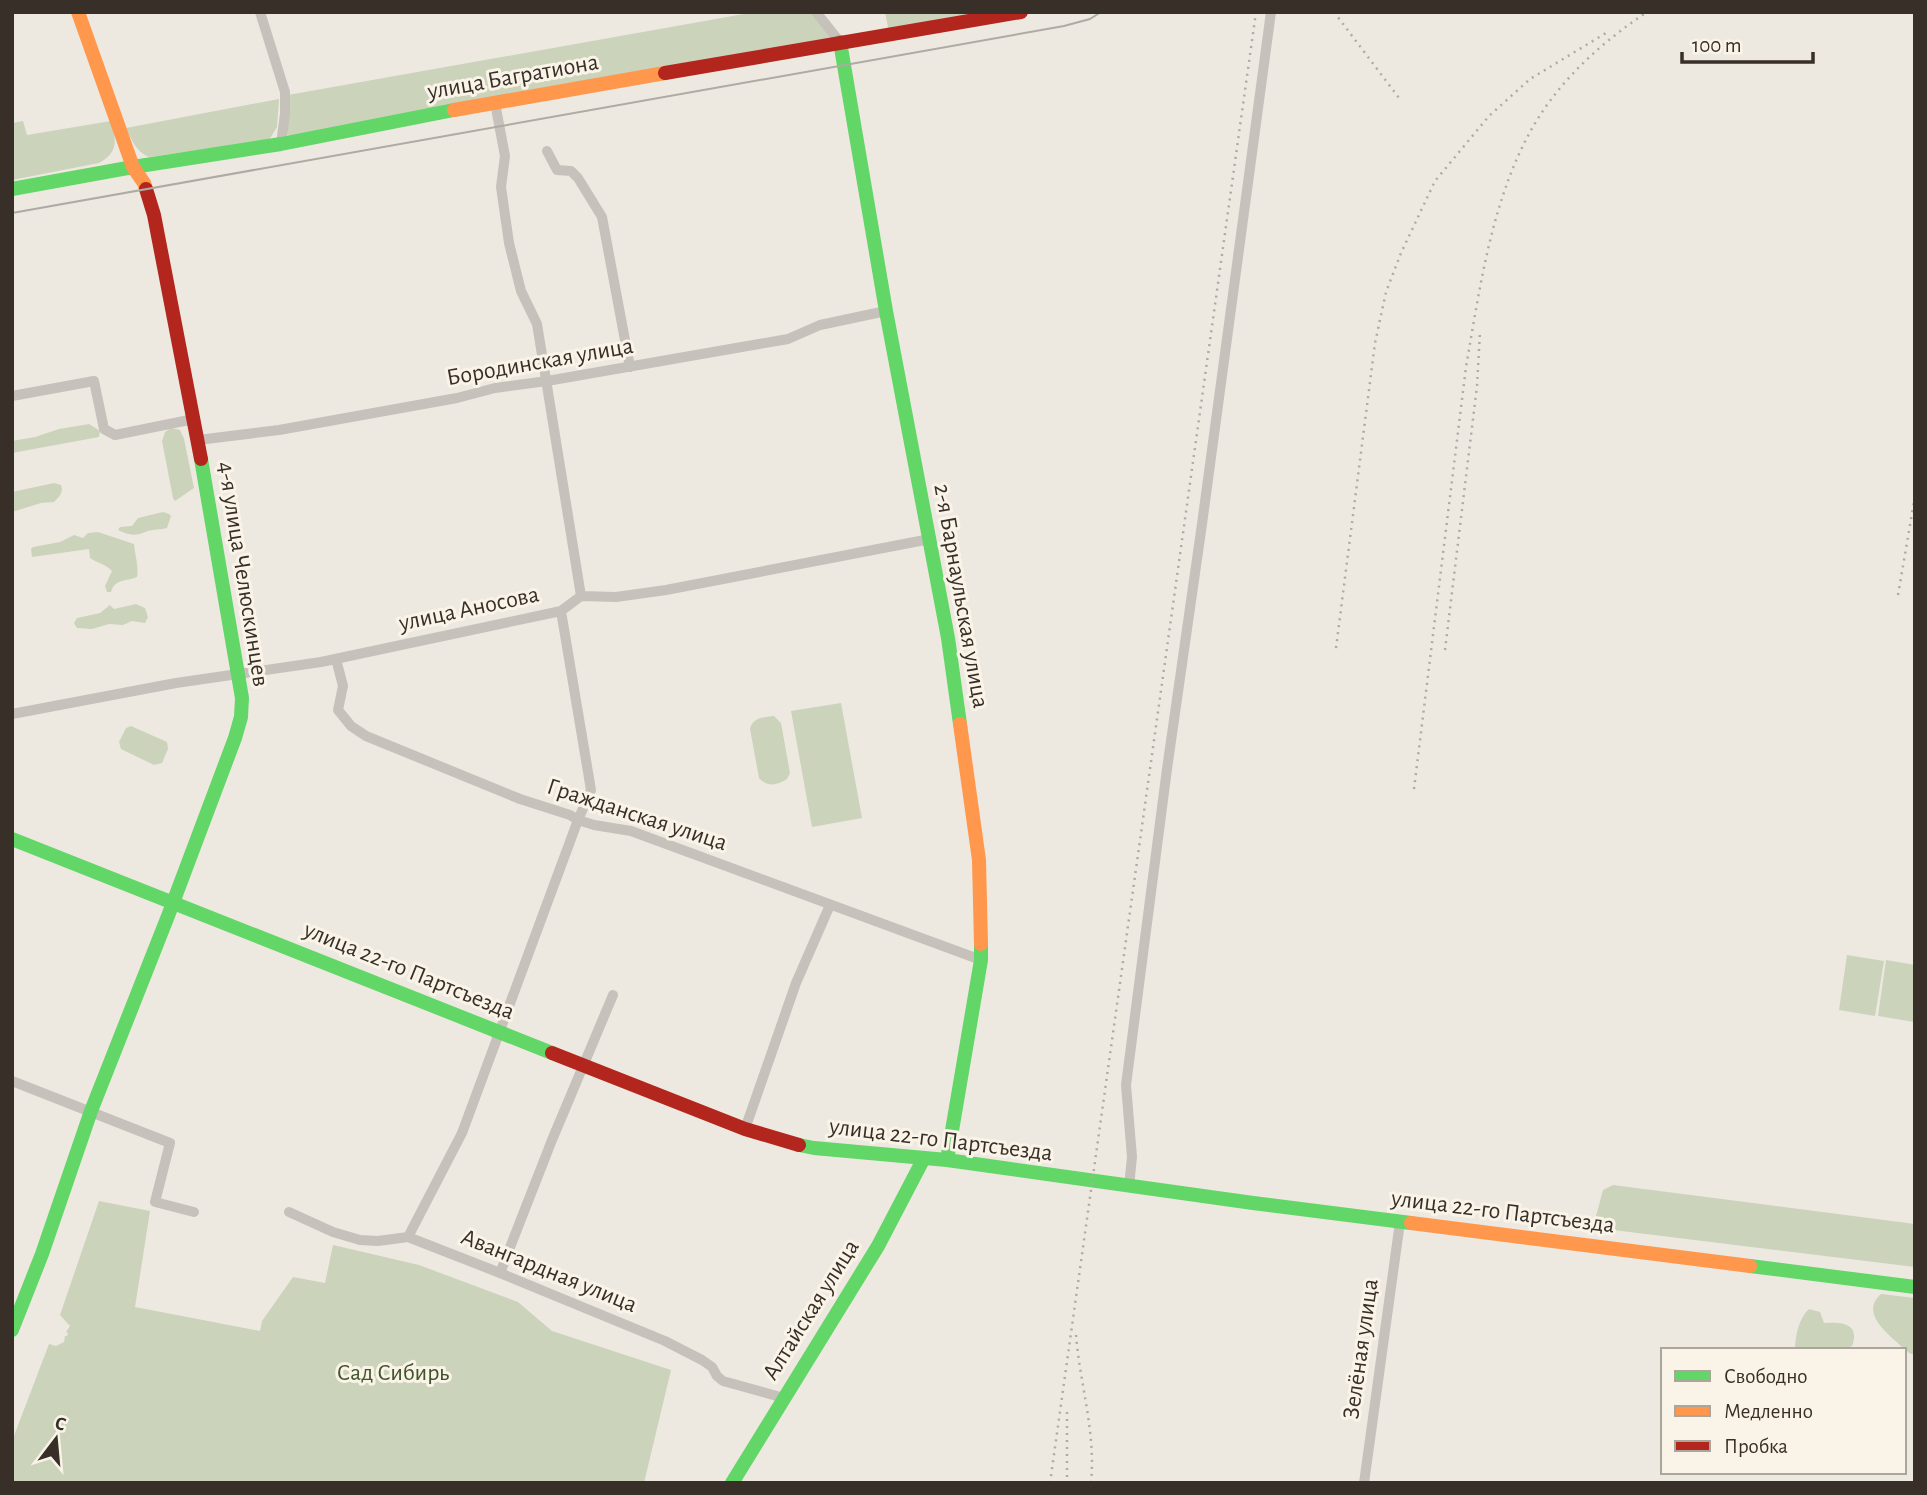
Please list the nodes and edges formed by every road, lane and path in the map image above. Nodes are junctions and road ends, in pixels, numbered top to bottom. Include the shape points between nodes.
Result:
1 (78, 12) edge
2 (260, 12) edge
3 (816, 12) edge
4 (1021, 12) edge
5 (1271, 12) edge
6 (840, 43) junction
7 (495, 103) junction
8 (281, 144) junction
9 (547, 151) dead end
10 (133, 167) junction
11 (12, 189) edge
12 (886, 311) junction
13 (630, 367) junction
14 (547, 381) junction
15 (12, 396) edge
16 (194, 419) junction
17 (198, 440) junction
18 (930, 539) junction
19 (581, 596) junction
20 (561, 611) junction
21 (336, 659) junction
22 (238, 674) junction
23 (12, 714) edge
24 (578, 820) junction
25 (12, 839) edge
26 (173, 902) junction
27 (830, 905) junction
28 (981, 960) junction
29 (613, 995) dead end
30 (499, 1031) junction
31 (583, 1064) junction
32 (12, 1081) edge
33 (91, 1111) junction
34 (745, 1129) junction
35 (924, 1158) junction
36 (947, 1160) junction
37 (1129, 1186) junction
38 (194, 1212) dead end
39 (289, 1212) dead end
40 (1400, 1222) junction
41 (408, 1237) junction
42 (500, 1272) junction
43 (1915, 1287) edge
44 (13, 1324) edge
45 (784, 1398) junction
46 (732, 1483) edge
47 (1364, 1483) edge

1 - 10 main road, 4-я улица Челюскинцев
2 - 8 street via 285,92
3 - 6 street
4 - 6 main road, улица Багратиона
5 - 37 street via 1126,1085 1132,1157
6 - 7 main road, улица Багратиона
6 - 12 main road, 2-я Барнаульская улица
7 - 8 main road, улица Багратиона
7 - 14 street via 505,156 501,187 509,243 521,291 537,324
8 - 10 main road, улица Багратиона
9 - 13 street via 557,170 578,178 602,217
10 - 11 main road, улица Багратиона
10 - 16 main road, 4-я улица Челюскинцев via 144,183 154,215
12 - 13 street, Бородинская улица via 820,325 788,339
12 - 18 main road, 2-я Барнаульская улица
13 - 14 street, Бородинская улица
14 - 17 street, Бородинская улица via 279,430
14 - 19 street
15 - 16 street via 94,381 104,429 115,435
16 - 17 main road, 4-я улица Челюскинцев
17 - 22 main road, 4-я улица Челюскинцев
18 - 19 street via 654,592
18 - 28 main road, 2-я Барнаульская улица via 979,860
19 - 20 street, улица Аносова
20 - 21 street, улица Аносова
20 - 24 street via 591,790
21 - 22 street, улица Аносова
21 - 24 street, Гражданская улица via 343,687 338,710 366,736
22 - 23 street, улица Аносова
22 - 26 main road, 4-я улица Челюскинцев via 241,717
24 - 27 street, Гражданская улица via 631,831
24 - 30 street
25 - 26 main road, улица 22-го Партсъезда
26 - 30 main road, улица 22-го Партсъезда
26 - 33 main road, 4-я улица Челюскинцев
27 - 28 street, Гражданская улица
27 - 34 street via 796,983
28 - 36 main road, 2-я Барнаульская улица
29 - 31 street
30 - 31 main road, улица 22-го Партсъезда
30 - 41 street via 462,1133
31 - 34 main road, улица 22-го Партсъезда
31 - 42 street
32 - 33 street
33 - 38 street via 170,1143 155,1202
33 - 44 main road, 4-я улица Челюскинцев
34 - 35 main road, улица 22-го Партсъезда via 814,1148
35 - 36 main road, улица 22-го Партсъезда
35 - 45 main road, Алтайская улица via 878,1246
36 - 37 main road, улица 22-го Партсъезда
37 - 40 main road, улица 22-го Партсъезда
39 - 41 street, Авангардная улица via 360,1240
40 - 43 main road, улица 22-го Партсъезда
40 - 47 street, Зелёная улица
41 - 42 street, Авангардная улица
42 - 45 street, Авангардная улица via 665,1341 702,1360 723,1381
45 - 46 main road, Алтайская улица

